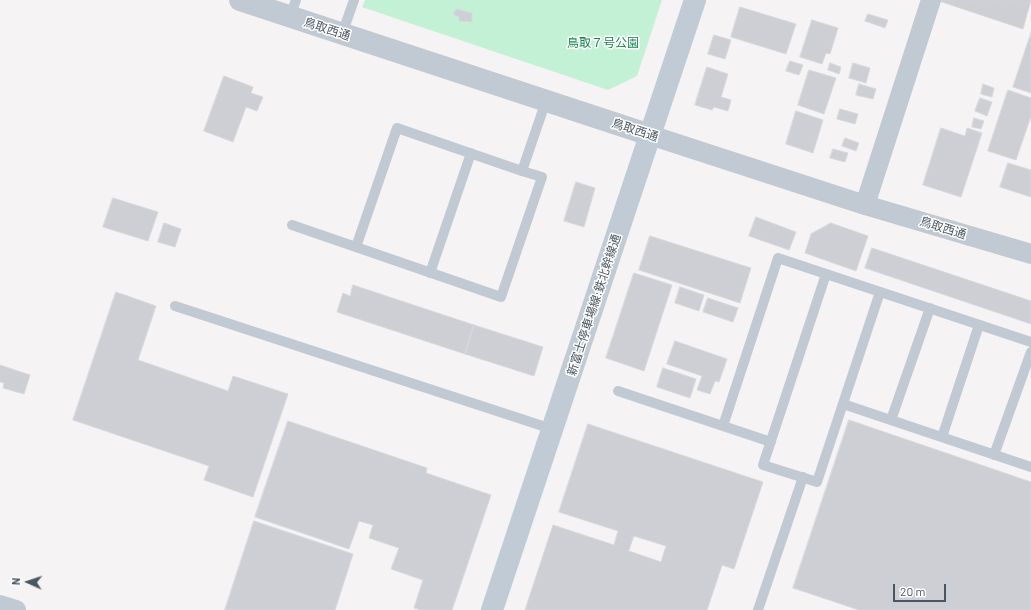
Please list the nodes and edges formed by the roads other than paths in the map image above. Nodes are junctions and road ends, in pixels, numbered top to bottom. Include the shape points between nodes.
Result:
1 (240, 0) edge
2 (354, 0) edge
3 (695, 0) edge
4 (931, 0) edge
5 (293, 8) edge
6 (342, 34) junction
7 (546, 101) junction
8 (650, 135) junction
9 (471, 153) junction
10 (522, 170) junction
11 (865, 205) junction
12 (292, 225) dead end
13 (356, 247) junction
14 (1031, 254) edge
15 (430, 273) junction
16 (826, 274) junction
17 (880, 292) junction
18 (175, 306) dead end
19 (930, 308) junction
20 (979, 325) junction
21 (1031, 342) edge
22 (1031, 352) edge
23 (618, 391) dead end
24 (843, 404) junction
25 (891, 420) junction
26 (723, 426) junction
27 (552, 430) junction
28 (942, 437) junction
29 (771, 442) junction
30 (994, 455) junction
31 (1031, 467) edge
32 (802, 477) junction
33 (0, 605) edge
34 (16, 610) edge
35 (492, 610) edge
36 (758, 610) edge

1 - 5 street, 鳥取西通
2 - 6 lane
3 - 8 main road, 新富士停車場線:鉄北幹線通
4 - 11 street
5 - 6 street, 鳥取西通
6 - 7 street, 鳥取西通
7 - 8 street, 鳥取西通
7 - 10 lane
8 - 11 street, 鳥取西通
8 - 27 main road, 新富士停車場線:鉄北幹線通
9 - 10 lane
9 - 13 lane via 397,128
9 - 15 lane
10 - 15 lane via 542,177 501,297
11 - 14 street, 鳥取西通
12 - 13 lane
13 - 15 lane
16 - 17 lane
16 - 26 lane via 778,258
16 - 29 lane
17 - 19 lane
17 - 24 lane
18 - 27 lane
19 - 20 lane
19 - 25 lane
20 - 21 lane
20 - 28 lane
22 - 30 lane
23 - 26 lane
24 - 25 lane
24 - 32 lane via 817,482
25 - 28 lane
26 - 29 lane
27 - 35 main road, 新富士停車場線:鉄北幹線通
28 - 30 lane
29 - 32 lane via 764,465
30 - 31 lane
32 - 36 lane
33 - 34 street

